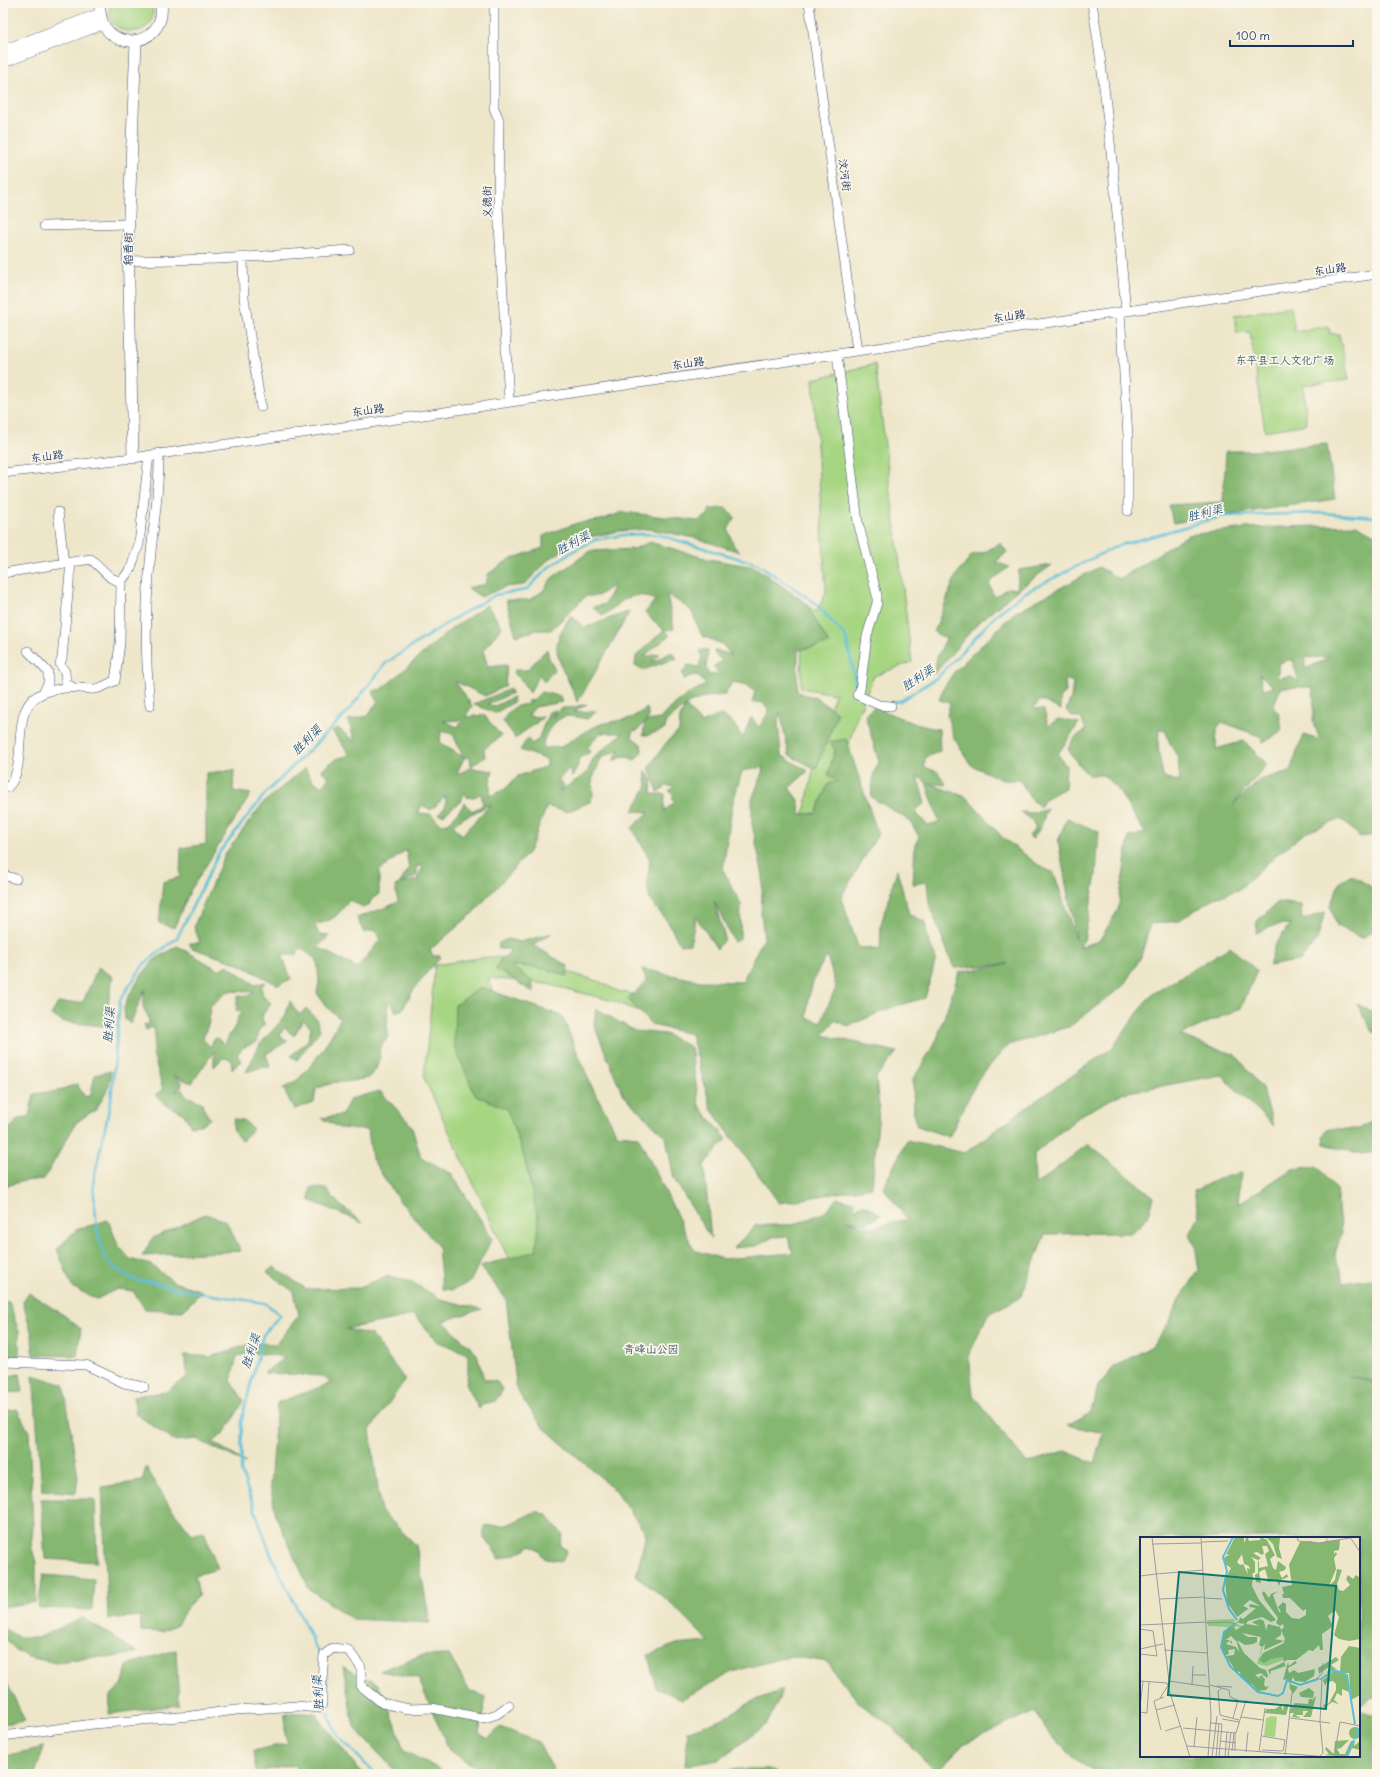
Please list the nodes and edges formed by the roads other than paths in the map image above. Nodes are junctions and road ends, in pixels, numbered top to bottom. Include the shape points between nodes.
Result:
1 (161, 3) edge
2 (494, 3) edge
3 (809, 3) edge
4 (1092, 3) edge
5 (101, 14) edge
6 (136, 41) junction
7 (3, 52) edge
8 (3, 62) edge
9 (128, 224) junction
10 (44, 226) dead end
11 (350, 250) dead end
12 (243, 257) junction
13 (128, 261) junction
14 (1377, 274) edge
15 (1123, 311) junction
16 (857, 351) junction
17 (837, 354) junction
18 (509, 401) junction
19 (261, 407) dead end
20 (159, 453) junction
21 (149, 455) junction
22 (133, 458) junction
23 (3, 473) edge
24 (1128, 511) dead end
25 (58, 512) dead end
26 (67, 563) junction
27 (3, 573) edge
28 (121, 582) junction
29 (28, 651) dead end
30 (74, 688) junction
31 (43, 693) junction
32 (150, 706) dead end
33 (891, 706) dead end
34 (3, 788) edge
35 (3, 875) edge
36 (16, 879) dead end
37 (3, 1362) edge
38 (144, 1387) dead end
39 (509, 1705) dead end
40 (3, 1736) edge

1 - 6 main road via 162,17 157,28 148,36
2 - 18 street, 义德街 via 494,108 499,120 498,207
3 - 16 street, 汶河街
4 - 15 street via 1111,157
5 - 6 main road via 108,32 118,39
5 - 7 main road
5 - 8 main road
6 - 9 main road, 稻香街
9 - 10 street
9 - 13 main road, 稻香街
11 - 12 street
12 - 13 street
12 - 19 street via 244,298
13 - 22 main road, 稻香街
14 - 15 street, 东山路
15 - 16 street, 东山路
15 - 24 street
16 - 17 street, 东山路
17 - 18 street, 东山路
17 - 33 street via 858,522 877,596 857,695 879,705
18 - 20 street, 东山路
20 - 21 street, 东山路
20 - 32 street via 145,637
21 - 22 street, 东山路
21 - 28 street via 139,544 131,568
22 - 23 street, 东山路
25 - 26 street
26 - 27 street
26 - 28 street via 91,559 111,578
26 - 30 street via 60,664 65,672 66,683
28 - 30 street via 120,643 115,681 95,689
29 - 31 street via 48,672 48,684
30 - 31 street
31 - 34 street via 36,697 24,715 16,776 8,787
35 - 36 street
37 - 38 street via 86,1365 124,1383
39 - 40 street via 494,1716 481,1718 432,1708 409,1709 382,1703 361,1686 361,1667 348,1650 333,1648 324,1655 322,1704 318,1708 297,1706 236,1710

